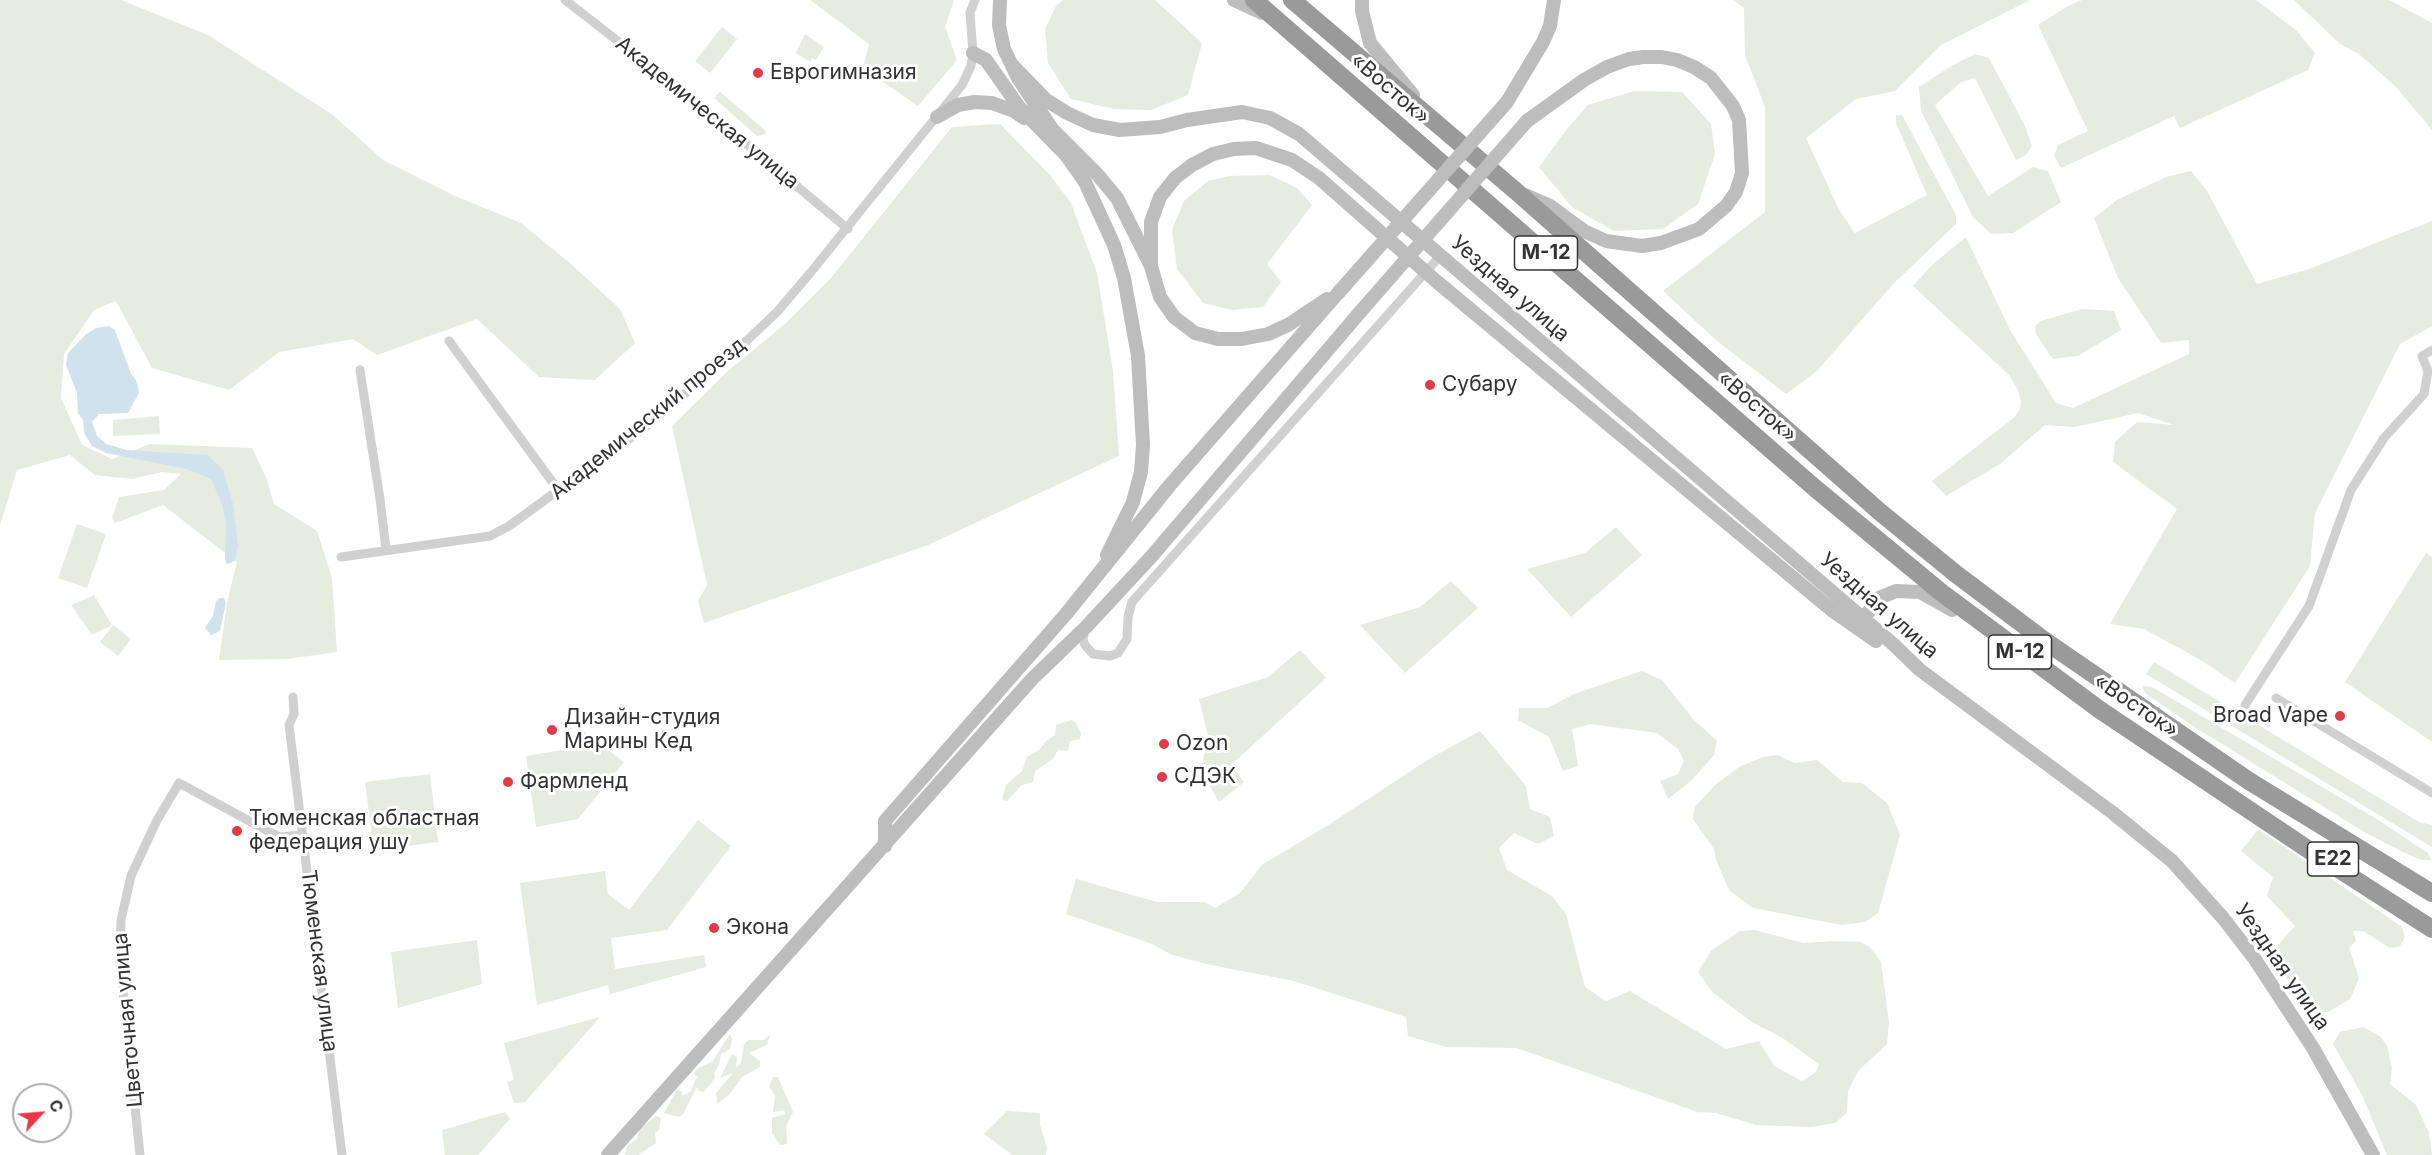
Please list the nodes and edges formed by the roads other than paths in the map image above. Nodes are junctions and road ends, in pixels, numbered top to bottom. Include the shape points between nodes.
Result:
1 (565, 0) edge
2 (975, 0) edge
3 (1000, 0) edge
4 (1234, 0) edge
5 (1254, 0) edge
6 (1292, 0) edge
7 (1362, 0) edge
8 (1554, 0) edge
9 (1275, 18) junction
10 (973, 53) junction
11 (1012, 65) junction
12 (937, 117) junction
13 (1430, 118) junction
14 (1034, 124) junction
15 (1068, 147) junction
16 (1518, 193) junction
17 (848, 229) junction
18 (1440, 256) junction
19 (1151, 266) junction
20 (1426, 272) junction
21 (1339, 292) junction
22 (449, 341) dead end
23 (2432, 350) edge
24 (360, 370) dead end
25 (559, 491) junction
26 (386, 550) junction
27 (341, 557) dead end
28 (1097, 576) junction
29 (1860, 623) junction
30 (1086, 627) junction
31 (2013, 646) junction
32 (1087, 648) junction
33 (1056, 656) junction
34 (293, 698) dead end
35 (2276, 698) dead end
36 (2245, 705) dead end
37 (2249, 781) junction
38 (2432, 793) edge
39 (2235, 799) junction
40 (303, 835) junction
41 (885, 846) junction
42 (2432, 884) edge
43 (2432, 893) edge
44 (2432, 919) edge
45 (2432, 929) edge
46 (140, 1155) edge
47 (342, 1155) edge
48 (608, 1155) edge
49 (2373, 1155) edge

1 - 17 street, Академическая улица
2 - 10 street via 970,13
3 - 11 street via 999,25
4 - 9 street
5 - 9 highway, «Восток»
6 - 13 highway, «Восток» / М-12
7 - 13 street via 1370,43
8 - 21 street, bridge via 1544,42 1507,102
9 - 31 highway, «Восток» / М-12 via 1816,489
10 - 12 street, Академический проезд via 962,85
10 - 14 street via 986,60
11 - 15 street via 1039,111
11 - 18 street, Уездная улица via 1046,100 1093,125 1120,130 1160,127 1242,112 1270,118 1299,135
12 - 14 street via 958,105 992,103
12 - 17 street, Академический проезд
13 - 16 highway, «Восток» / М-12
14 - 15 street
14 - 28 street via 1066,155 1101,215 1124,278 1138,356 1141,472 1133,502
15 - 19 street via 1117,198
16 - 30 street, bridge via 1533,197 1606,241 1642,246 1671,240 1700,229 1736,192 1742,173 1739,120 1711,78 1677,60 1643,57 1607,67 1527,121 1151,557
16 - 37 highway, «Восток» / М-12 via 1919,545 2045,641
17 - 25 street, Академический проезд via 777,312 738,350 643,429
18 - 20 street
18 - 29 street, Уездная улица
19 - 20 street, Уездная улица via 1151,222 1160,197 1175,178 1213,154 1256,148 1292,160 1319,178
19 - 21 street via 1160,297 1174,317 1195,333 1218,339 1242,339 1288,326
20 - 29 street, Уездная улица via 1824,603
20 - 32 street via 1132,602 1127,639 1118,653 1102,656
21 - 28 street via 1170,485
22 - 25 street
23 - 36 street via 2422,356 2428,371 2424,394 2384,438 2350,490 2309,606
24 - 26 street
25 - 26 street, Академический проезд via 490,536
26 - 27 street, Академический проезд
28 - 41 street via 885,821
29 - 31 street via 1879,598 1896,591 1920,592
29 - 49 street, Уездная улица via 2172,861 2254,958 2313,1048
30 - 32 street via 1083,640
30 - 33 street
31 - 39 highway, «Восток» / М-12 via 2100,710
32 - 33 street via 1073,648
33 - 41 street
34 - 40 street, Тюменская улица via 294,714 289,725
35 - 38 street
37 - 42 highway
37 - 43 highway
39 - 44 highway, E22
39 - 45 highway
40 - 46 street, Цветочная улица via 279,837 179,783 156,822 131,876 121,920 120,962
40 - 47 street, Тюменская улица
41 - 48 street

